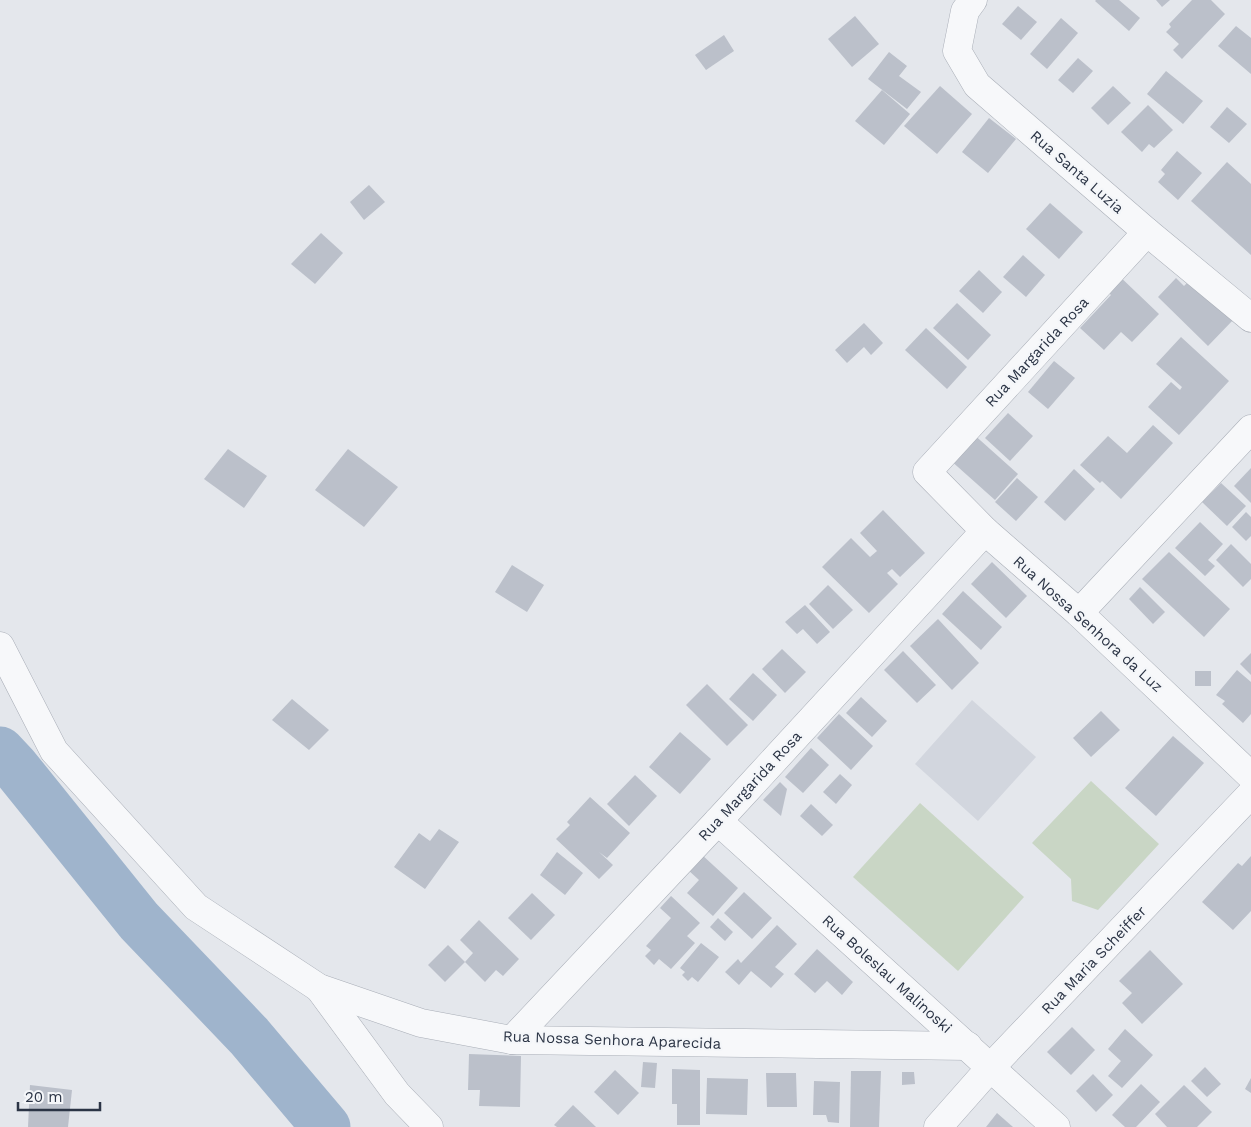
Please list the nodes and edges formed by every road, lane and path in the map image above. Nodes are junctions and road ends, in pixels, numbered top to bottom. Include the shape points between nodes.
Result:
1 (973, 0) edge
2 (1147, 232) junction
3 (1251, 318) edge
4 (1251, 429) edge
5 (927, 472) joint
6 (985, 531) junction
7 (1079, 613) junction
8 (0, 646) edge
9 (1251, 776) edge
10 (1251, 794) edge
11 (718, 821) junction
12 (319, 988) junction
13 (512, 1040) junction
14 (968, 1046) junction
15 (991, 1068) junction
16 (429, 1127) edge
17 (938, 1127) edge
18 (1056, 1127) edge

1 - 2 street, Rua Santa Luzia via 964,11 957,51 977,85
2 - 3 street, Rua Santa Luzia
2 - 5 street, Rua Margarida Rosa
4 - 7 street
5 - 6 street, Rua Nossa Senhora da Luz
6 - 7 street, Rua Nossa Senhora da Luz
6 - 11 street, Rua Margarida Rosa
7 - 9 street, Rua Nossa Senhora da Luz
8 - 12 street, Rua Nossa Senhora Aparecida via 54,751 196,907
10 - 15 street, Rua Maria Scheiffer
11 - 13 street, Rua Margarida Rosa
11 - 14 street, Rua Boleslau Malinoski
12 - 13 street, Rua Nossa Senhora Aparecida via 421,1023
12 - 16 street via 397,1094
13 - 14 street, Rua Nossa Senhora Aparecida
14 - 15 street, Rua Boleslau Malinoski
15 - 17 street, Rua Maria Scheiffer
15 - 18 street, Rua Boleslau Malinoski

